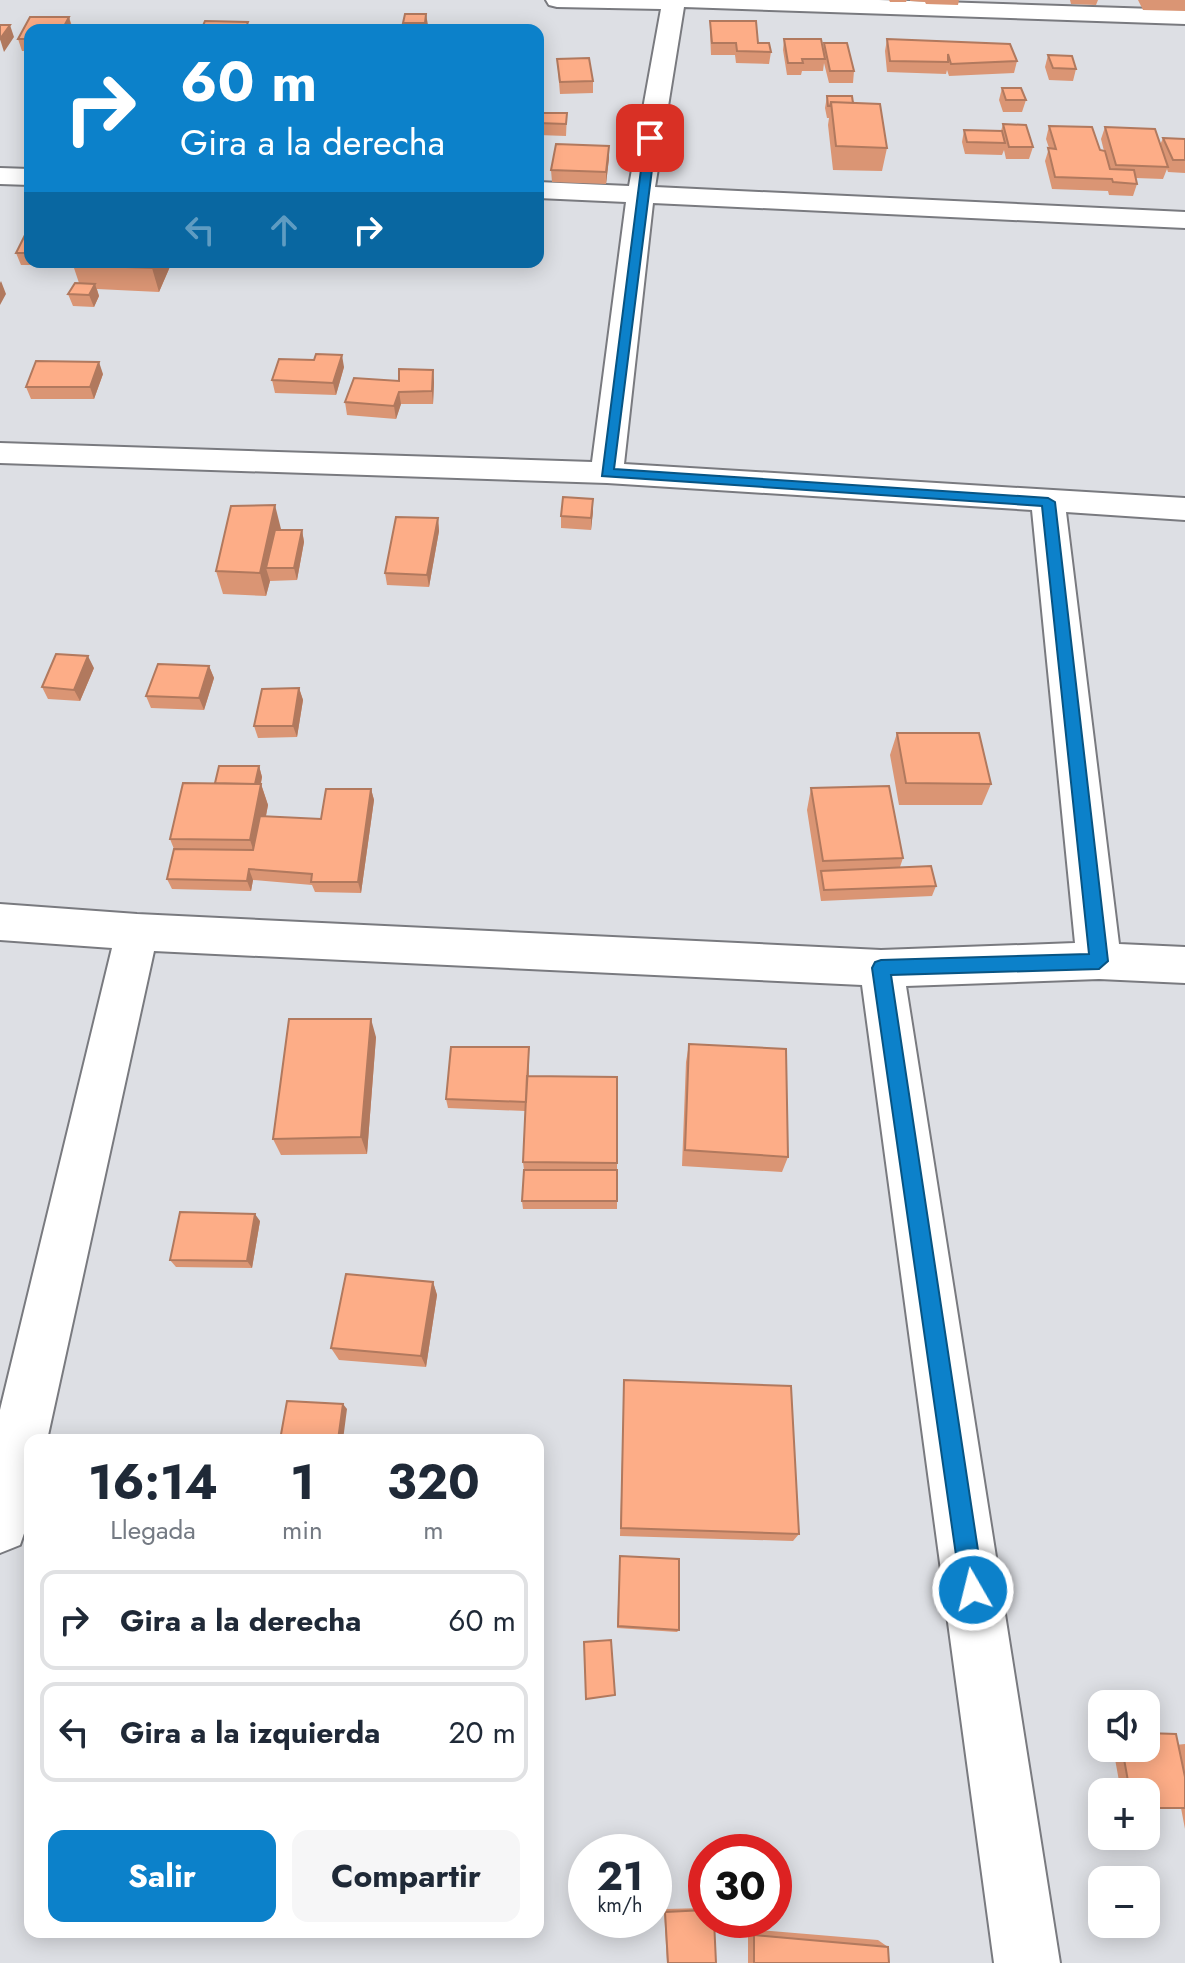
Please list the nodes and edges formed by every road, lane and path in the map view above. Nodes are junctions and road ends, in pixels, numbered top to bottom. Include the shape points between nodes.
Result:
1 (557, 0) edge
2 (674, 1) edge
3 (1185, 17) edge
4 (0, 176) edge
5 (24, 177) edge
6 (544, 190) edge
7 (641, 193) junction
8 (1185, 220) edge
9 (0, 453) edge
10 (607, 473) junction
11 (1048, 502) junction
12 (1185, 509) edge
13 (0, 922) edge
14 (137, 932) junction
15 (1099, 961) junction
16 (1185, 965) edge
17 (881, 968) junction
18 (0, 1525) edge
19 (1027, 1963) edge

1 - 2 street
2 - 3 street
2 - 7 street
4 - 5 street
6 - 7 street
7 - 8 street
7 - 10 street
9 - 10 street
10 - 11 street
11 - 12 street
11 - 15 street
13 - 14 street
14 - 17 street
14 - 18 street
15 - 16 street
15 - 17 street
17 - 19 street

